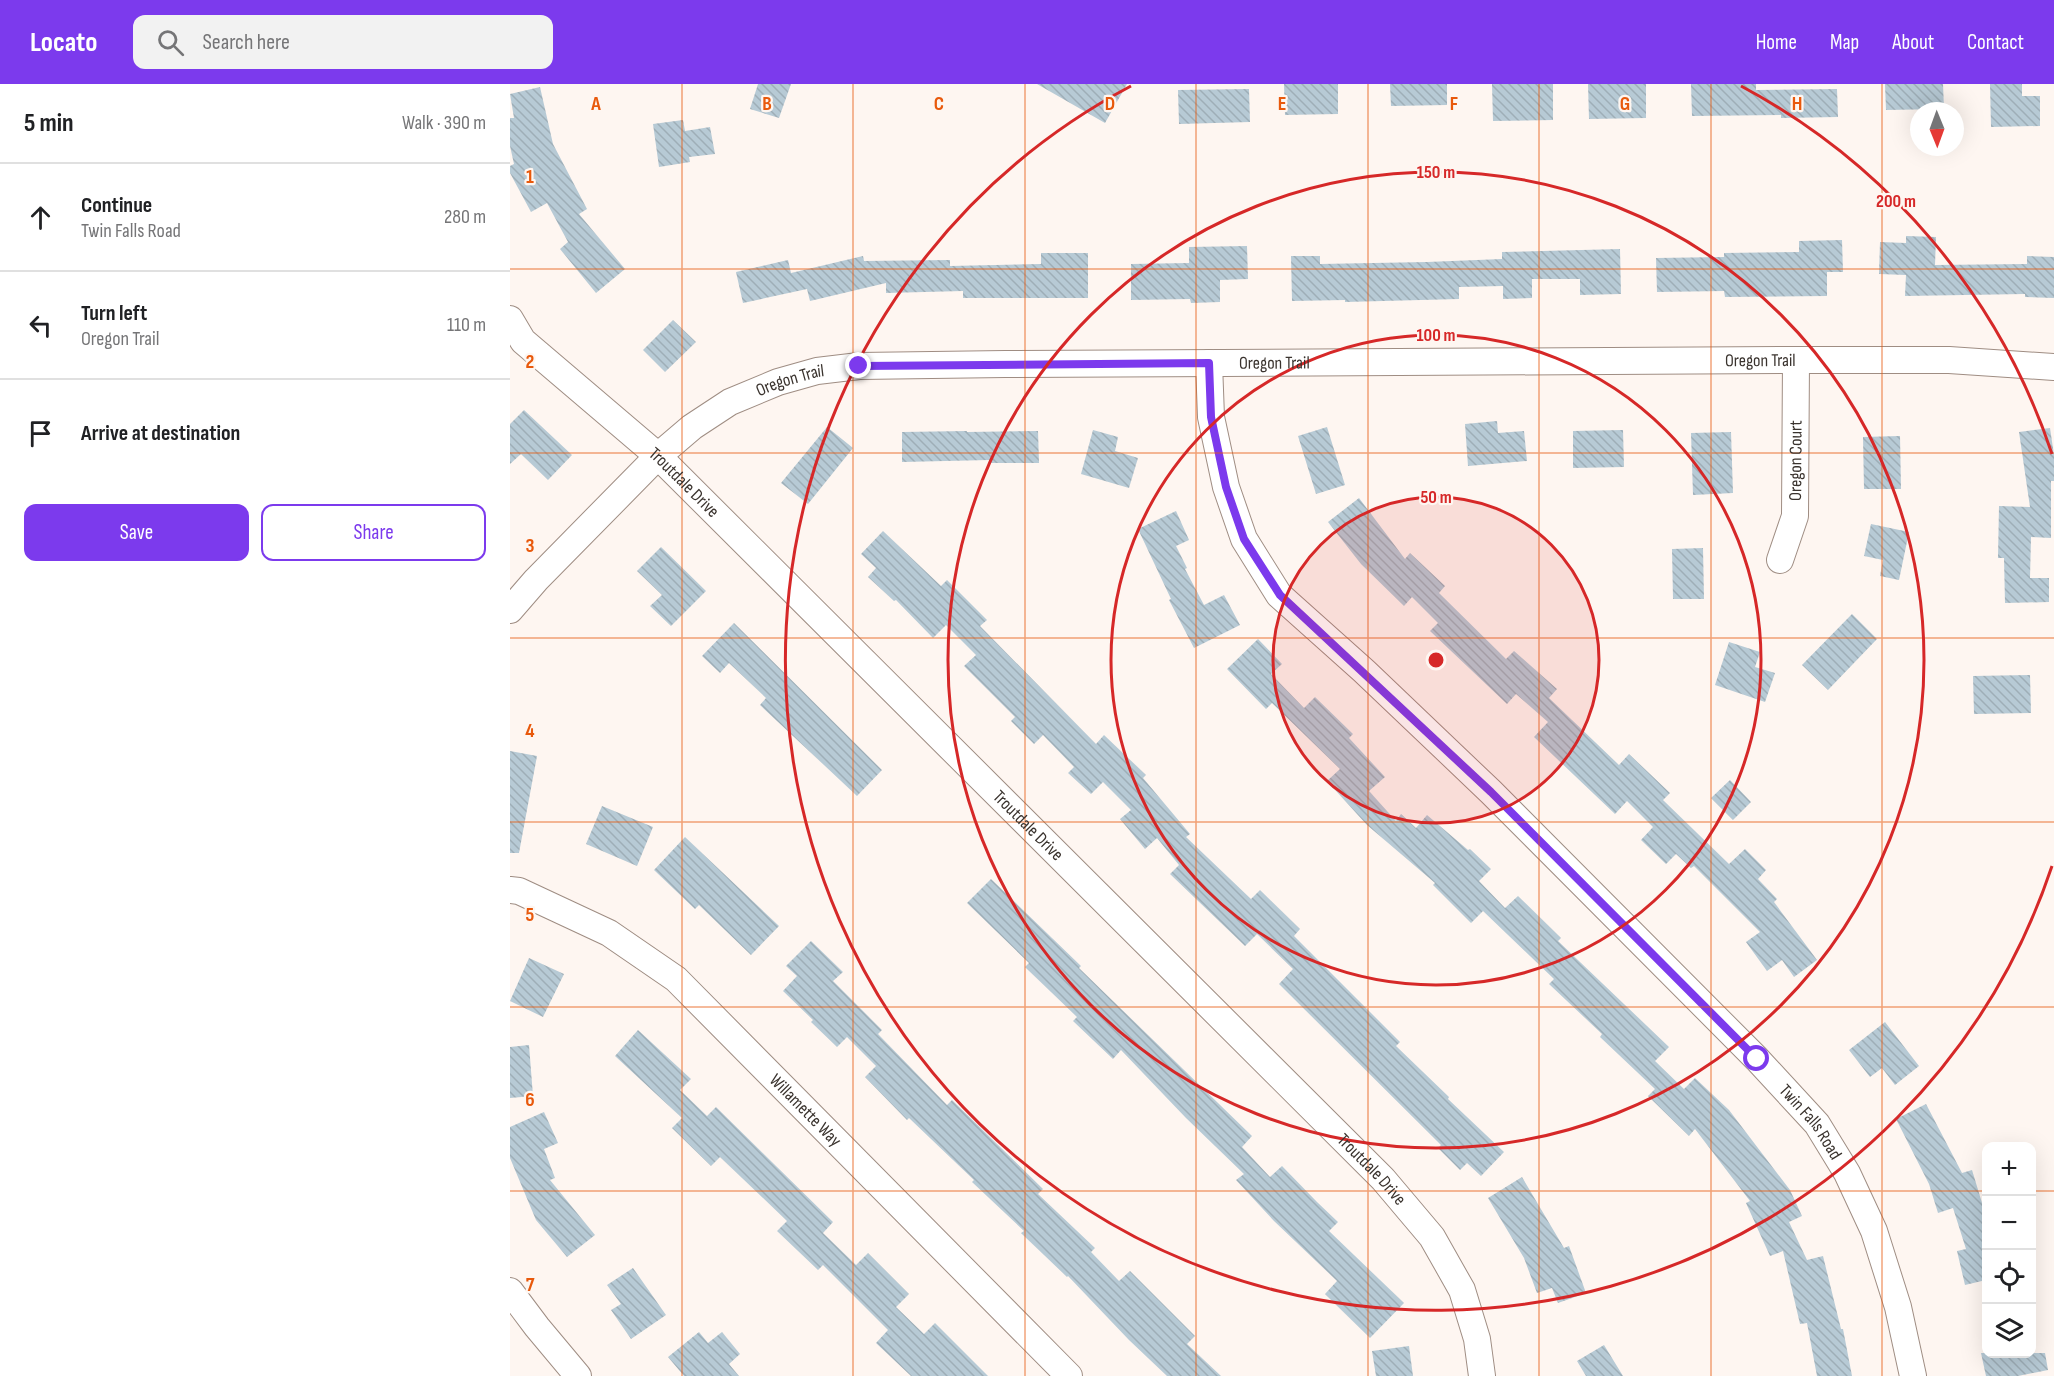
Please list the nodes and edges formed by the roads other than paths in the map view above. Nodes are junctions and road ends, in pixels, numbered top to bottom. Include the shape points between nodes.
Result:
1 (510, 319) edge
2 (1796, 360) junction
3 (1209, 363) junction
4 (2054, 368) edge
5 (658, 456) junction
6 (1780, 560) dead end
7 (510, 610) edge
8 (510, 890) edge
9 (510, 1291) edge
10 (578, 1376) edge
11 (1069, 1376) edge
12 (1482, 1376) edge
13 (1913, 1376) edge

1 - 5 street, Troutdale Drive via 523,341
2 - 3 street, Oregon Trail
2 - 4 street, Oregon Trail via 1949,360
2 - 6 street, Oregon Court via 1795,516
3 - 5 street, Oregon Trail via 859,366 817,371 730,402
3 - 13 street, Twin Falls Road via 1211,417 1226,487 1244,539 1280,595 1491,792 1817,1124 1847,1173 1874,1231 1898,1307
5 - 7 street, Oregon Trail
5 - 12 street, Troutdale Drive via 1383,1179 1432,1237 1462,1290 1477,1339
8 - 11 street, Willamette Way via 609,933 676,979
9 - 10 street

